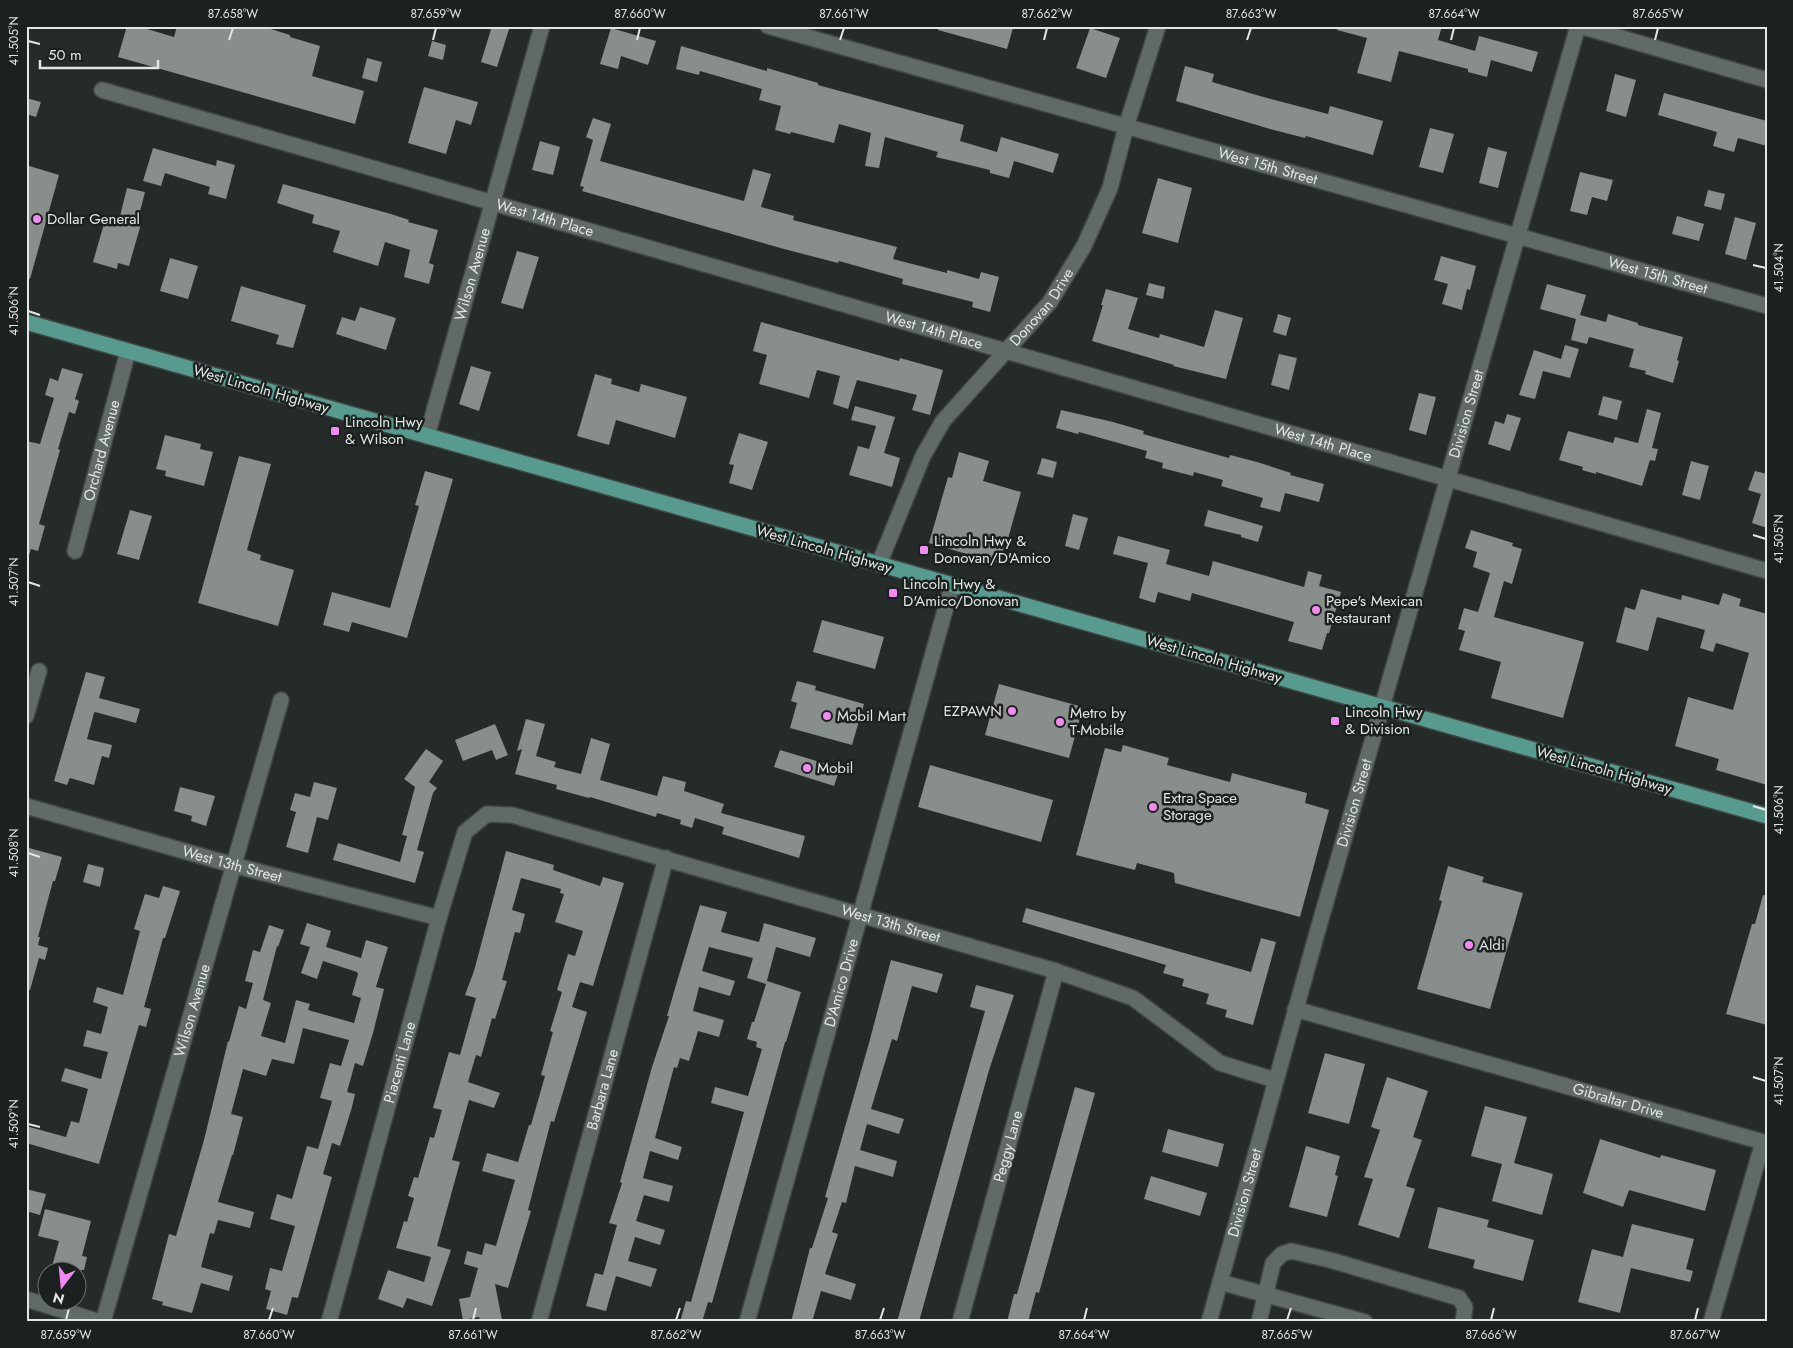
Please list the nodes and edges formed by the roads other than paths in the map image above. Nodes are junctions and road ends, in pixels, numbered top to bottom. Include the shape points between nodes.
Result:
1 (542, 26) edge
2 (768, 26) edge
3 (1158, 26) edge
4 (1579, 26) edge
5 (1767, 80) edge
6 (102, 90) dead end
7 (1126, 127) junction
8 (492, 204) junction
9 (1517, 236) junction
10 (1767, 306) edge
11 (26, 322) edge
12 (128, 351) junction
13 (1005, 351) junction
14 (427, 436) junction
15 (1448, 479) junction
16 (75, 551) dead end
17 (878, 564) junction
18 (1767, 571) edge
19 (952, 585) junction
20 (39, 671) dead end
21 (282, 700) dead end
22 (1381, 707) junction
23 (26, 716) edge
24 (26, 806) edge
25 (486, 814) joint
26 (1767, 816) edge
27 (666, 858) junction
28 (233, 865) junction
29 (860, 914) junction
30 (440, 918) junction
31 (1056, 972) junction
32 (1295, 1009) junction
33 (1275, 1080) junction
34 (1220, 1282) junction
35 (1265, 1293) junction
36 (26, 1299) edge
37 (102, 1322) edge
38 (329, 1322) edge
39 (539, 1322) edge
40 (747, 1322) edge
41 (960, 1322) edge
42 (1209, 1322) edge
43 (1259, 1322) edge
44 (1365, 1322) edge
45 (1463, 1322) edge
46 (1711, 1322) edge

1 - 8 street, Wilson Avenue
2 - 7 street, West 15th Street
3 - 7 street, Donovan Drive
4 - 5 street
4 - 9 street, Division Street
6 - 8 street, West 14th Place
7 - 9 street, West 15th Street
7 - 13 street, Donovan Drive via 1110,188 1084,246 1050,302
8 - 13 street, West 14th Place
8 - 14 street, Wilson Avenue
9 - 10 street, West 15th Street
9 - 15 street, Division Street
11 - 12 main road, West Lincoln Highway
12 - 14 main road, West Lincoln Highway
12 - 16 street, Orchard Avenue
13 - 15 street, West 14th Place
13 - 17 street, Donovan Drive via 943,421 923,456
14 - 17 main road, West Lincoln Highway
15 - 18 street, West 14th Place
15 - 22 street, Division Street
17 - 19 main road, West Lincoln Highway
19 - 22 main road, West Lincoln Highway
19 - 29 street, D'Amico Drive
20 - 23 street
21 - 28 street, Wilson Avenue
22 - 26 main road, West Lincoln Highway
22 - 32 street, Division Street
24 - 28 street, West 13th Street
25 - 27 street, West 13th Street via 512,814
25 - 30 street, Piacenti Lane via 465,832
27 - 29 street, West 13th Street
27 - 39 street, Barbara Lane
28 - 30 street, West 13th Street
28 - 37 street, Wilson Avenue
29 - 31 street, West 13th Street
29 - 40 street, D'Amico Drive
30 - 38 street, Piacenti Lane
31 - 33 street, West 13th Street via 1133,998 1220,1063
31 - 41 street, Peggy Lane
32 - 33 street, Division Street
32 - 46 street, Gibraltar Drive via 1763,1142
33 - 34 street, Division Street
34 - 35 street
34 - 42 street, Division Street
35 - 43 street
35 - 44 street
35 - 45 street via 1273,1263 1291,1251 1459,1298 1465,1308
36 - 37 street

